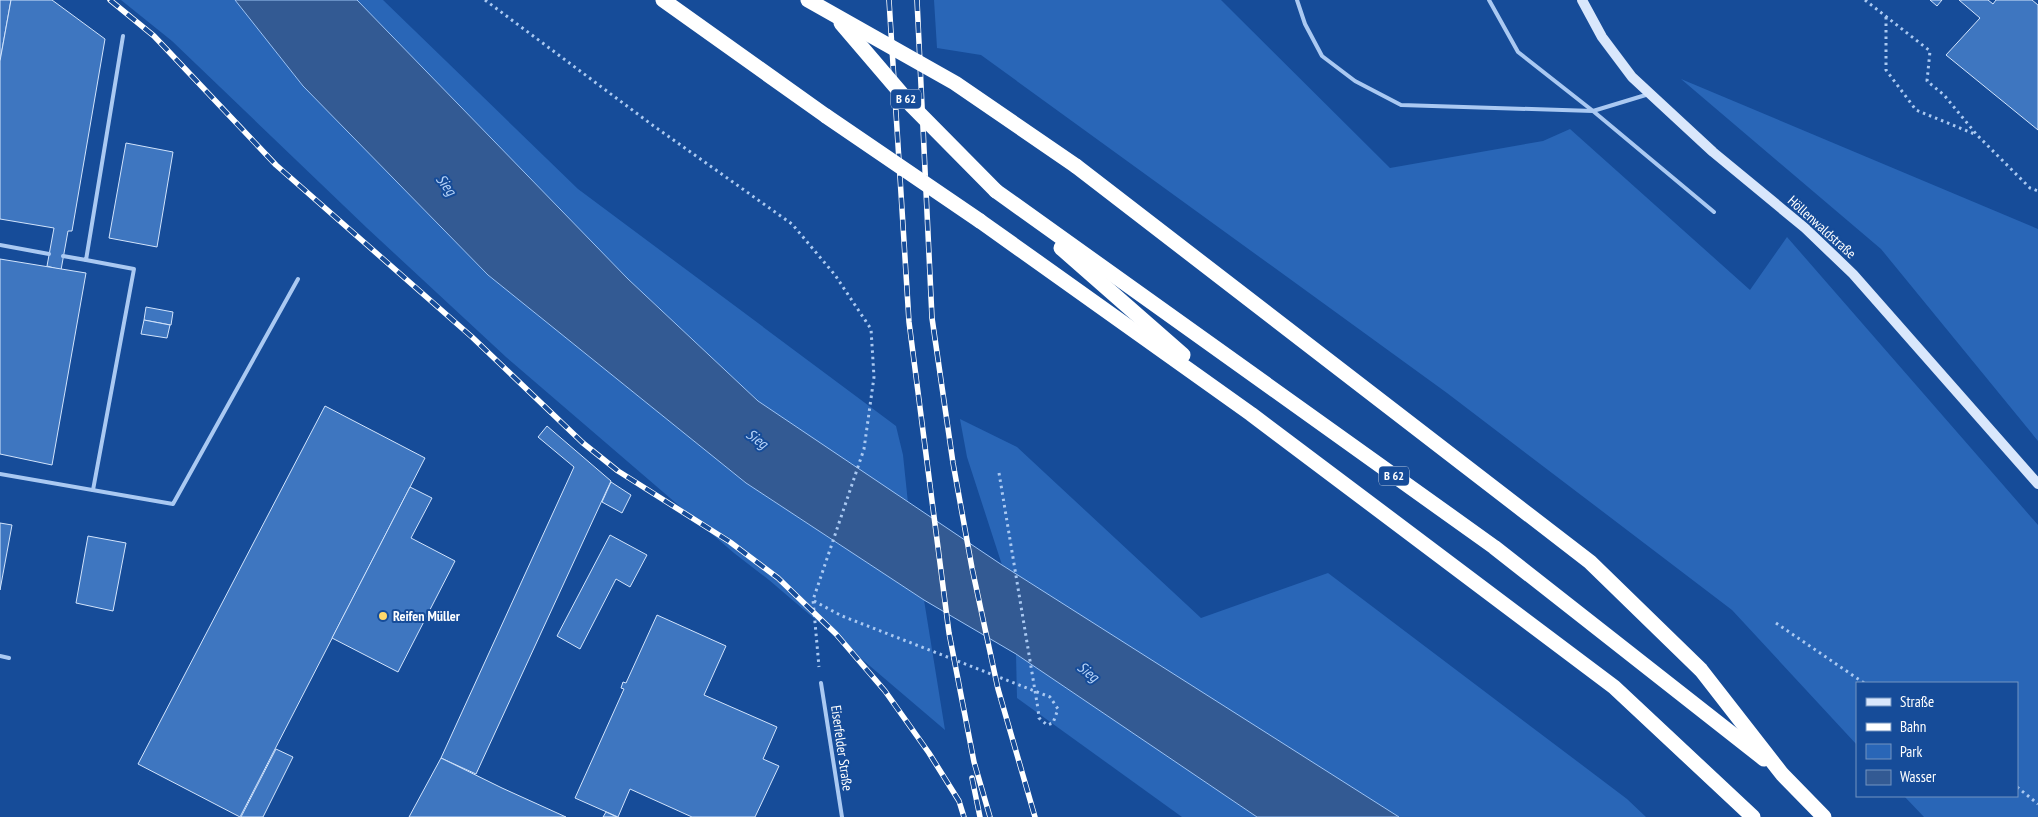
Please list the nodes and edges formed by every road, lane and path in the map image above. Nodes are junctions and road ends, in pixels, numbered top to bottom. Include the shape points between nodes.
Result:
1 (484, 0) edge
2 (663, 0) edge
3 (817, 0) edge
4 (1298, 0) edge
5 (1489, 0) edge
6 (1582, 0) edge
7 (1864, 0) edge
8 (1886, 17) junction
9 (123, 36) dead end
10 (1649, 94) junction
11 (1593, 111) junction
12 (1977, 135) junction
13 (996, 191) junction
14 (2038, 191) edge
15 (1714, 212) dead end
16 (0, 244) edge
17 (49, 254) dead end
18 (63, 256) dead end
19 (86, 260) junction
20 (298, 279) dead end
21 (1251, 414) junction
22 (999, 473) dead end
23 (0, 474) edge
24 (2038, 484) edge
25 (93, 490) junction
26 (813, 600) junction
27 (1776, 623) dead end
28 (0, 656) edge
29 (9, 658) dead end
30 (1863, 682) edge
31 (821, 683) joint
32 (1782, 774) junction
33 (2018, 789) edge
34 (2038, 804) edge
35 (842, 817) edge
36 (1753, 817) edge
37 (1824, 817) edge

1 - 26 path via 792,224 835,275 871,329 874,377 864,449
2 - 21 highway, B 62, bridge
3 - 13 highway, B 62, bridge via 912,106
3 - 32 highway, B 62, bridge via 955,83 1076,166 1590,562 1701,670
4 - 11 lane via 1305,24 1322,56 1355,81 1401,105
5 - 11 lane via 1518,52
6 - 10 street, Höllenwaldstraße via 1602,37
7 - 8 path
8 - 12 path via 1930,51 1926,81 1944,95
8 - 12 path via 1886,70 1916,110
9 - 19 lane
10 - 11 lane
10 - 24 street, Höllenwaldstraße via 1712,152 1805,228 1853,274
11 - 15 lane
12 - 14 path via 2030,188
13 - 21 highway, B 62
13 - 32 highway, B 62 via 1494,547
16 - 17 lane
18 - 19 lane
19 - 25 lane via 134,269
20 - 25 lane via 173,504
21 - 36 highway, B 62 via 1614,687
22 - 26 path, bridge via 1038,709 1039,718 1047,725 1053,723 1058,709 1050,697 842,616
23 - 25 lane
26 - 31 path
27 - 30 path
28 - 29 lane
31 - 35 lane, Eiserfelder Straße
32 - 37 highway, B 62
33 - 34 path

